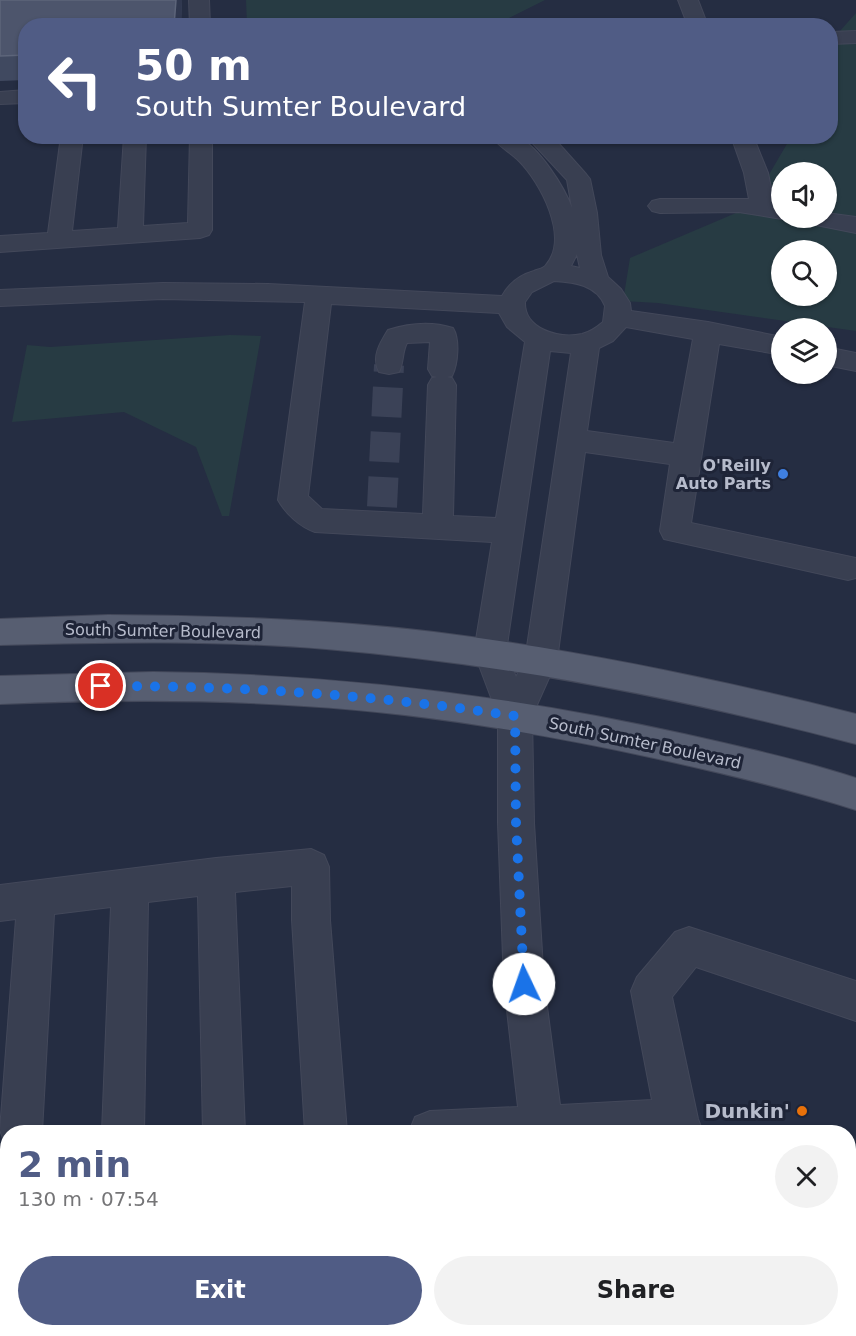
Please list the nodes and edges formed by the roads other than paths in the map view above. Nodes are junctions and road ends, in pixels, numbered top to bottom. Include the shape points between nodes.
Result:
1 (199, 0) edge
2 (688, 0) edge
3 (200, 18) edge
4 (695, 18) edge
5 (856, 37) edge
6 (838, 38) edge
7 (18, 97) edge
8 (0, 98) edge
9 (71, 144) edge
10 (135, 144) edge
11 (201, 144) edge
12 (512, 144) edge
13 (547, 144) edge
14 (745, 144) edge
15 (660, 206) dead end
16 (771, 208) edge
17 (771, 210) edge
18 (837, 222) edge
19 (856, 225) edge
20 (130, 235) junction
21 (59, 240) junction
22 (0, 245) edge
23 (554, 273) junction
24 (597, 281) junction
25 (319, 294) junction
26 (0, 298) edge
27 (512, 305) junction
28 (618, 317) junction
29 (708, 331) junction
30 (539, 338) junction
31 (586, 342) junction
32 (771, 344) edge
33 (837, 358) edge
34 (856, 362) edge
35 (388, 365) tunnel mouth
36 (573, 440) junction
37 (686, 455) junction
38 (438, 527) junction
39 (509, 531) junction
40 (848, 568) dead end
41 (0, 632) edge
42 (490, 652) junction
43 (541, 660) junction
44 (0, 690) edge
45 (515, 716) junction
46 (856, 729) edge
47 (856, 794) edge
48 (216, 876) junction
49 (130, 886) junction
50 (18, 901) edge
51 (856, 1001) edge
52 (21, 1125) edge
53 (123, 1125) edge
54 (224, 1125) edge
55 (326, 1125) edge
56 (541, 1125) edge
57 (680, 1125) edge

1 - 3 street
2 - 4 street
5 - 6 street
7 - 8 street
9 - 21 street
10 - 20 street
11 - 20 street via 200,230
12 - 23 street via 552,188 565,222 565,253
13 - 24 street via 578,178 589,255
14 - 16 street
15 - 17 street via 739,205
18 - 19 street
20 - 21 street
21 - 22 street
23 - 24 street
23 - 27 street via 524,284 515,293
24 - 28 street via 615,297
25 - 26 street via 163,291
25 - 27 street
25 - 38 street via 293,500 315,520 381,515
27 - 30 street via 518,324
28 - 29 street
28 - 31 street via 612,328
29 - 32 street
29 - 37 street
30 - 31 street via 562,343
30 - 39 street
31 - 36 street
33 - 34 street
35 - 38 street via 397,336 415,332 444,334
36 - 37 street
36 - 43 street
37 - 40 street via 675,531
38 - 39 street
39 - 42 street
41 - 42 main road, South Sumter Boulevard via 171,628 398,641
42 - 43 main road, South Sumter Boulevard
42 - 45 street
43 - 45 street
43 - 46 main road, South Sumter Boulevard via 746,700
44 - 45 main road, South Sumter Boulevard via 191,686 298,691 407,700
45 - 47 main road, South Sumter Boulevard via 632,737
45 - 56 street via 524,984
48 - 49 street
48 - 54 street
48 - 55 street via 311,867
49 - 50 street
49 - 53 street
50 - 52 street
51 - 57 street via 689,946 651,991

